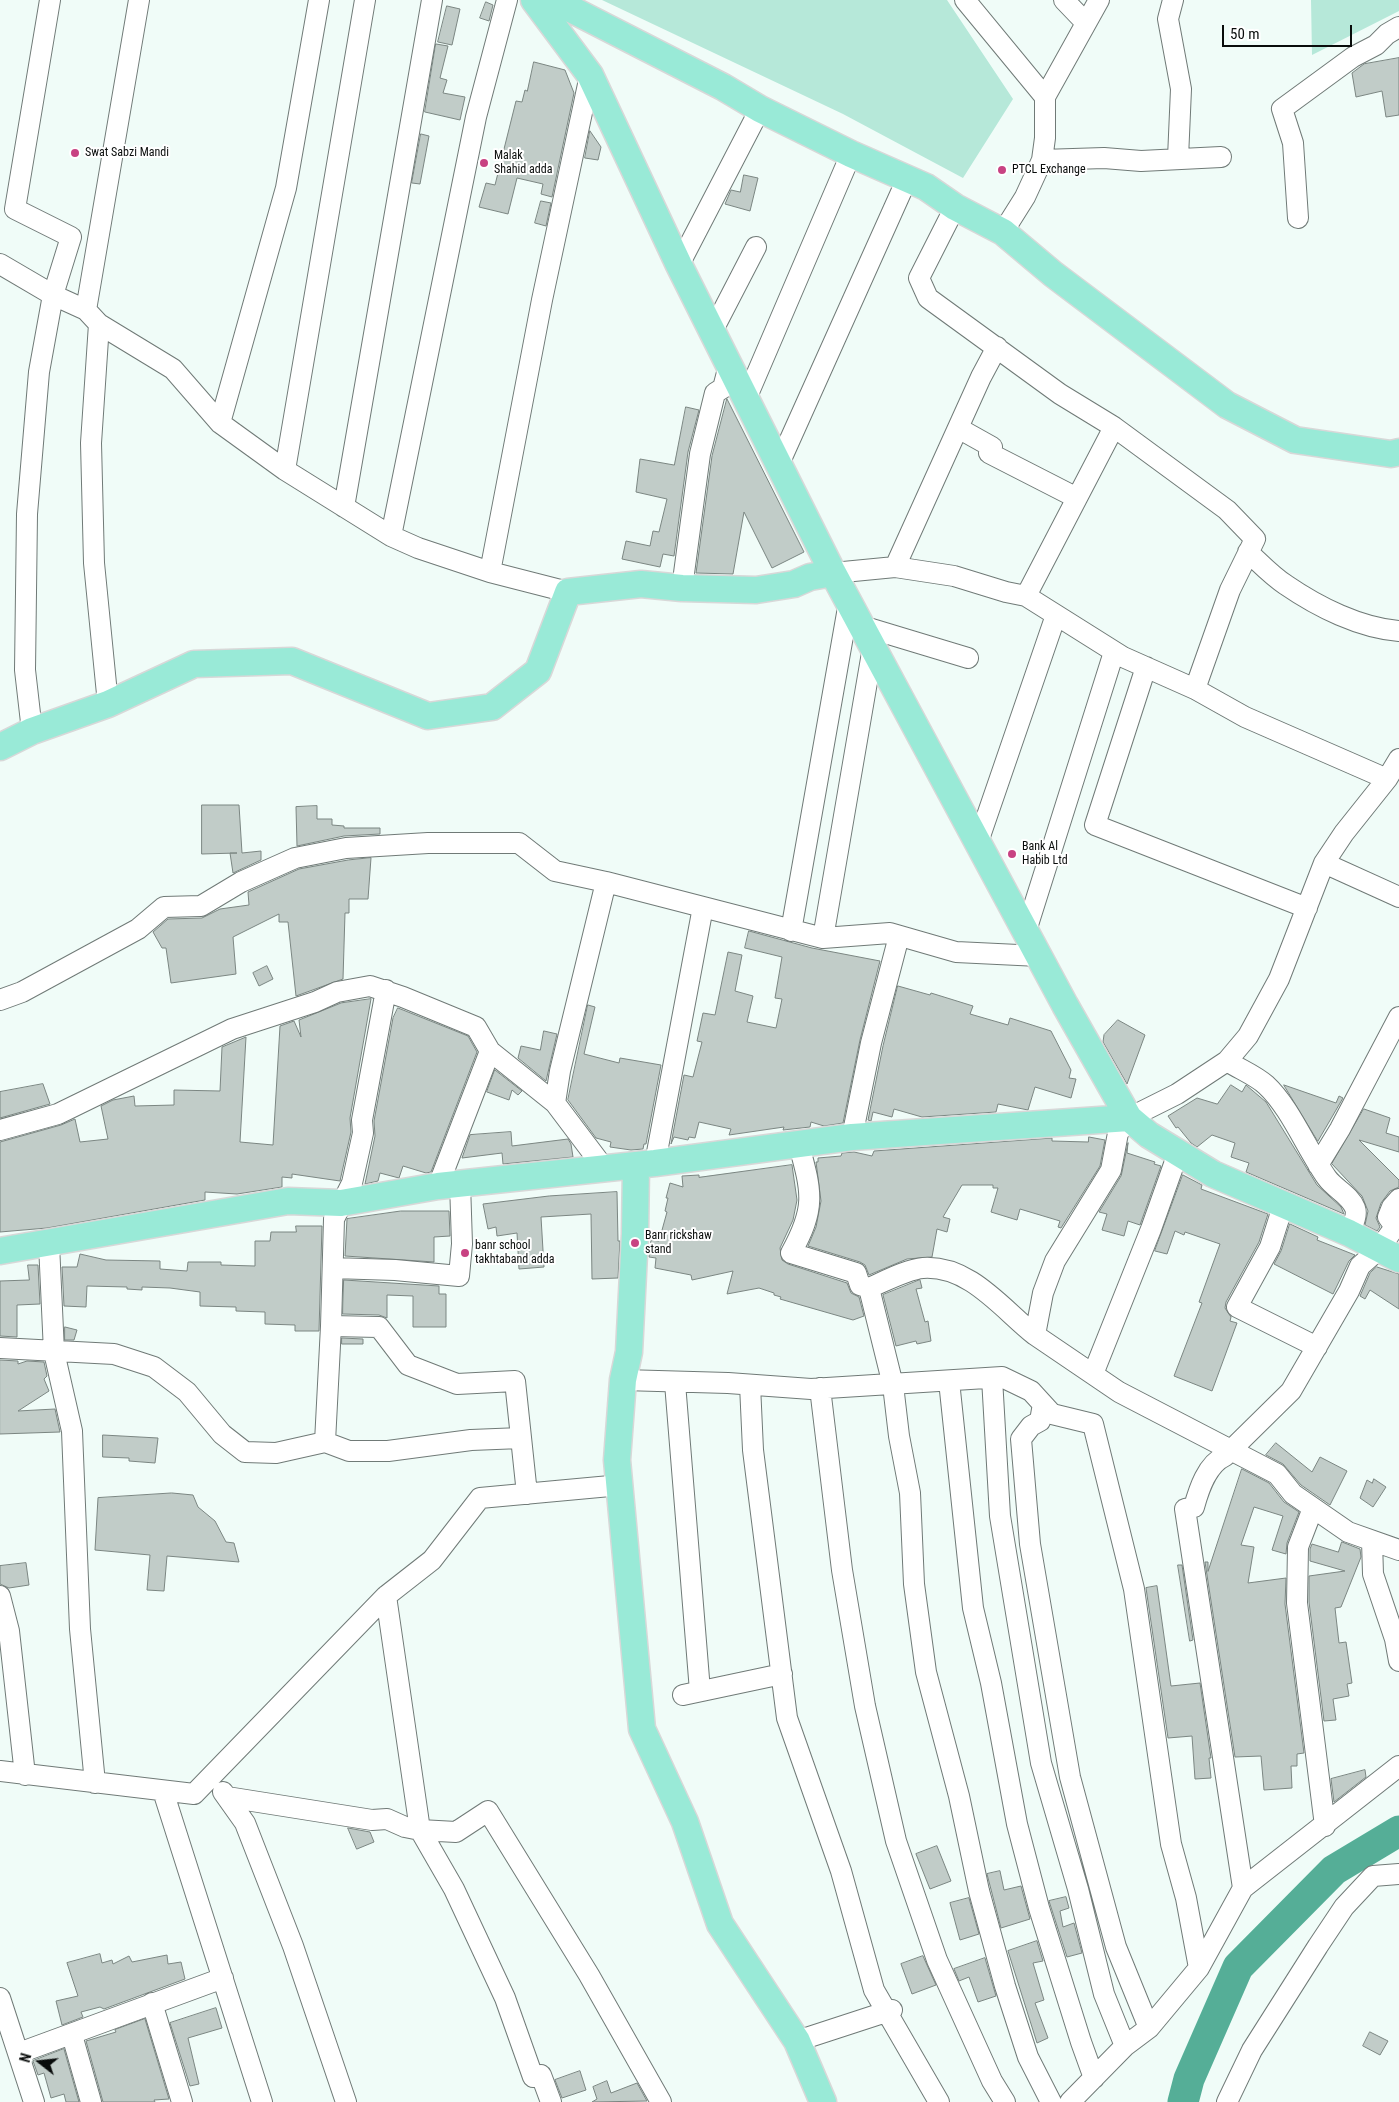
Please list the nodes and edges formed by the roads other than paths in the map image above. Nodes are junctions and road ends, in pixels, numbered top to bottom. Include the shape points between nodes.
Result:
1 (50, 0) edge
2 (139, 0) edge
3 (319, 0) edge
4 (365, 0) edge
5 (432, 0) edge
6 (507, 0) edge
7 (534, 0) edge
8 (553, 0) edge
9 (965, 0) edge
10 (1064, 0) edge
11 (1099, 0) edge
12 (1173, 0) edge
13 (1086, 23) junction
14 (1399, 27) edge
15 (590, 75) junction
16 (1045, 97) junction
17 (760, 109) junction
18 (851, 154) junction
19 (1221, 157) dead end
20 (1178, 158) junction
21 (1042, 160) junction
22 (907, 179) junction
23 (956, 208) junction
24 (1298, 218) dead end
25 (1003, 232) junction
26 (756, 247) dead end
27 (0, 264) edge
28 (679, 265) junction
29 (53, 295) junction
30 (93, 317) junction
31 (712, 332) junction
32 (997, 347) junction
33 (730, 365) junction
34 (746, 398) junction
35 (220, 423) junction
36 (1114, 427) junction
37 (958, 428) junction
38 (1396, 456) edge
39 (779, 464) junction
40 (285, 470) junction
41 (1077, 498) junction
42 (344, 507) junction
43 (391, 536) junction
44 (1248, 552) junction
45 (895, 567) junction
46 (490, 572) junction
47 (833, 573) junction
48 (682, 588) junction
49 (568, 592) junction
50 (1026, 596) junction
51 (849, 602) junction
52 (1056, 615) junction
53 (1399, 631) edge
54 (867, 637) junction
55 (1114, 652) junction
56 (968, 658) dead end
57 (1146, 668) junction
58 (1195, 689) junction
59 (108, 704) junction
60 (32, 731) junction
61 (0, 747) edge
62 (1399, 759) edge
63 (1387, 779) junction
64 (978, 842) junction
65 (1324, 863) junction
66 (606, 882) junction
67 (1399, 898) edge
68 (703, 907) junction
69 (1307, 908) junction
70 (791, 931) junction
71 (1026, 931) junction
72 (899, 936) junction
73 (823, 938) junction
74 (1039, 956) junction
75 (386, 990) junction
76 (0, 1000) edge
77 (1399, 1017) edge
78 (490, 1051) junction
79 (1226, 1061) junction
80 (555, 1103) junction
81 (1129, 1118) junction
82 (0, 1130) edge
83 (852, 1137) junction
84 (799, 1145) junction
85 (1178, 1153) junction
86 (646, 1164) junction
87 (1318, 1165) junction
88 (604, 1168) junction
89 (449, 1184) junction
90 (1399, 1199) edge
91 (341, 1203) junction
92 (1283, 1206) junction
93 (1349, 1233) junction
94 (48, 1244) junction
95 (0, 1251) edge
96 (1389, 1255) edge
97 (334, 1268) junction
98 (869, 1288) junction
99 (332, 1326) junction
100 (1036, 1335) junction
101 (1317, 1347) junction
102 (0, 1348) edge
103 (54, 1352) junction
104 (1093, 1374) junction
105 (992, 1378) junction
106 (623, 1380) junction
107 (949, 1381) junction
108 (675, 1383) junction
109 (750, 1385) junction
110 (893, 1385) junction
111 (820, 1388) junction
112 (1043, 1404) junction
113 (521, 1438) junction
114 (324, 1442) junction
115 (1231, 1449) junction
116 (621, 1485) junction
117 (526, 1494) junction
118 (1313, 1508) junction
119 (1372, 1541) junction
120 (1399, 1550) edge
121 (0, 1596) edge
122 (386, 1596) junction
123 (1399, 1661) edge
124 (782, 1674) junction
125 (1399, 1766) edge
126 (0, 1771) edge
127 (25, 1775) junction
128 (211, 1779) junction
129 (95, 1783) junction
130 (163, 1790) junction
131 (227, 1797) junction
132 (1325, 1826) junction
133 (420, 1830) junction
134 (1399, 1874) edge
135 (1243, 1888) junction
136 (1199, 1968) junction
137 (222, 1978) junction
138 (0, 1998) edge
139 (152, 2003) junction
140 (889, 2012) junction
141 (1150, 2028) junction
142 (72, 2035) junction
143 (797, 2041) junction
144 (1125, 2046) junction
145 (19, 2053) junction
146 (1094, 2078) junction
147 (34, 2102) edge
148 (91, 2102) edge
149 (182, 2102) edge
150 (262, 2102) edge
151 (346, 2102) edge
152 (551, 2102) edge
153 (661, 2102) edge
154 (823, 2102) edge
155 (938, 2102) edge
156 (1005, 2102) edge
157 (1051, 2102) edge
158 (1070, 2102) edge
159 (1227, 2102) edge

1 - 29 street via 15,209 71,237
2 - 30 street
3 - 35 street via 286,188
4 - 40 street
5 - 42 street
6 - 43 street via 476,117
7 - 15 main road
8 - 17 main road
9 - 16 street
10 - 13 street
11 - 13 street
12 - 20 street via 1168,19 1181,89
13 - 16 street
14 - 24 street via 1282,109 1293,143
15 - 28 main road
15 - 46 street via 542,300
16 - 21 street
17 - 18 main road
17 - 28 street
18 - 22 main road
18 - 34 street
19 - 20 street
20 - 21 street
21 - 25 street via 1025,197
22 - 23 main road via 926,187
22 - 39 street
23 - 25 main road
23 - 32 street via 918,278 928,298
25 - 38 main road via 1053,274 1226,405 1294,440
26 - 31 street
27 - 29 street
28 - 31 main road
29 - 30 street
29 - 60 street via 39,372 27,514 25,670
30 - 35 street via 173,369
30 - 59 street via 91,443 94,563
31 - 33 main road
32 - 36 street via 1060,394
32 - 37 street
33 - 34 main road
33 - 48 street via 723,388 715,393 700,454
34 - 39 main road
35 - 40 street
36 - 41 street
36 - 44 street via 1227,510 1255,539
37 - 41 street via 992,447 990,454
37 - 45 street
39 - 47 main road
40 - 42 street
41 - 50 street
42 - 43 street
43 - 46 street
44 - 53 street via 1285,584 1321,605 1377,629
44 - 58 street via 1230,590
45 - 47 street
45 - 50 street via 954,576
46 - 49 street
47 - 48 main road via 756,590
47 - 51 main road
48 - 49 main road via 641,584
49 - 59 main road via 538,671 492,707 428,716 292,661 194,664
50 - 52 street
51 - 54 main road
51 - 70 street
52 - 55 street
52 - 64 street
54 - 56 street
54 - 64 main road
54 - 73 street
55 - 57 street
55 - 71 street
57 - 58 street
57 - 69 street via 1095,824
58 - 63 street via 1245,717
59 - 60 main road
60 - 61 main road
62 - 63 street
63 - 65 street
64 - 71 main road
65 - 67 street
65 - 69 street
66 - 68 street
66 - 76 street via 555,871 519,843 428,843 338,850 295,858 241,882 201,906 164,907 138,929 22,992
66 - 80 street
68 - 70 street
68 - 86 street
69 - 79 street via 1278,979 1248,1036
70 - 73 street
71 - 74 main road
72 - 73 street via 890,933
72 - 74 street via 956,952
72 - 83 street via 871,1043
74 - 81 main road
75 - 78 street via 476,1027
75 - 82 street via 370,986 337,992 232,1029 58,1114
75 - 91 street via 362,1120 363,1133 352,1183
77 - 87 street
78 - 80 street
78 - 89 street
79 - 81 street via 1178,1094
79 - 87 street via 1265,1084 1276,1096
80 - 88 street
81 - 83 main road
81 - 85 main road
81 - 100 street via 1118,1133 1111,1170 1055,1261 1044,1293
83 - 84 main road
84 - 86 main road
84 - 98 street via 810,1185 810,1213 791,1253 856,1273 860,1285
85 - 92 main road via 1214,1174
85 - 104 street
86 - 88 main road
86 - 106 main road via 636,1234 630,1342
87 - 93 street via 1355,1207 1356,1214
88 - 89 main road
89 - 91 main road
89 - 97 street via 462,1244 459,1276
90 - 96 street via 1388,1217 1395,1227
91 - 94 main road via 288,1201
91 - 97 street via 334,1219
92 - 93 main road
92 - 101 street via 1270,1247 1237,1307
93 - 96 main road
94 - 95 main road
94 - 103 street
96 - 101 street via 1360,1266
97 - 99 street
98 - 100 street via 922,1268 950,1272 982,1288
98 - 110 street
99 - 113 street via 379,1327 408,1365 457,1384 515,1381
99 - 114 street
100 - 104 street
101 - 115 street via 1291,1391
102 - 103 street
103 - 114 street via 114,1354 154,1368 187,1392 222,1434 245,1452 276,1452
103 - 129 street via 72,1431 80,1629
104 - 115 street via 1119,1392
105 - 107 street
105 - 112 street via 1002,1377 1031,1391
105 - 144 street via 1000,1516 1041,1763 1078,1889 1104,1994
106 - 108 street
106 - 116 main road via 617,1460
107 - 110 street
107 - 146 street via 973,1608 991,1683 1017,1824 1039,1908
108 - 109 street
108 - 124 street via 691,1693
109 - 111 street
109 - 124 street via 753,1450
110 - 111 street
110 - 157 street via 910,1493 914,1584 926,1672 1005,1986 1028,2056
111 - 156 street via 842,1570 865,1706 896,1841 937,1960 992,2081
112 - 136 street via 1052,1414 1093,1424 1134,1589 1171,1844 1186,1898
112 - 141 street via 1040,1421 1031,1426 1021,1439 1030,1544 1070,1776 1116,1947
113 - 114 street via 471,1440 388,1451 349,1451
113 - 117 street
115 - 118 street via 1276,1474 1293,1494
115 - 135 street via 1215,1460 1194,1507 1185,1509
116 - 117 street
116 - 143 main road via 642,1729 685,1822 720,1924
117 - 122 street via 480,1498 432,1560
118 - 119 street via 1348,1532
118 - 132 street via 1298,1547 1297,1603
119 - 120 street
119 - 123 street via 1373,1574
121 - 127 street via 9,1631
122 - 128 street
122 - 133 street
124 - 140 street via 787,1718 841,1871 874,1990
125 - 132 street
126 - 127 street
127 - 129 street
128 - 130 street via 194,1794
128 - 131 street
129 - 130 street
130 - 137 street
131 - 133 street via 372,1820 387,1819
131 - 151 street via 252,1840 293,1946
132 - 135 street
133 - 152 street via 454,1889 505,1998 533,2077 541,2074
133 - 153 street via 456,1832 488,1810 589,1975
134 - 159 street via 1373,1876 1344,1907 1252,2050
135 - 136 street
136 - 141 street
137 - 139 street
137 - 150 street
138 - 145 street
139 - 142 street
139 - 149 street
140 - 143 street
140 - 155 street
141 - 144 street
142 - 145 street
142 - 148 street
143 - 154 main road
144 - 146 street
145 - 147 street
146 - 158 street

